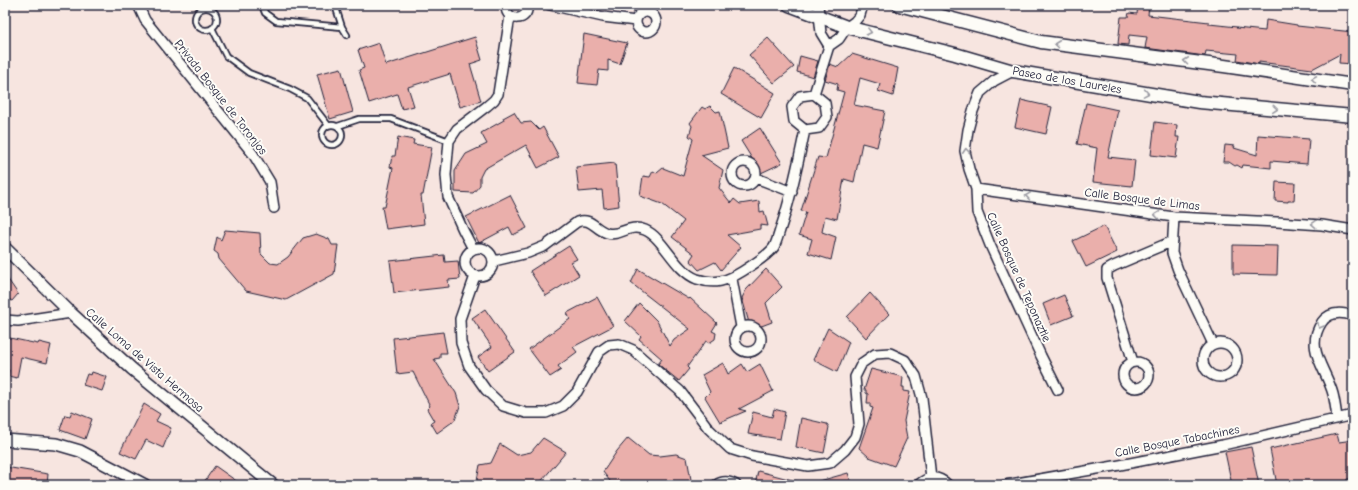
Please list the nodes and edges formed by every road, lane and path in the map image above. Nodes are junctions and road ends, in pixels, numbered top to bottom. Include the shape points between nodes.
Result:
1 (138, 5) edge
2 (262, 5) edge
3 (335, 5) edge
4 (506, 5) edge
5 (527, 5) edge
6 (550, 5) edge
7 (789, 5) edge
8 (862, 5) edge
9 (899, 5) edge
10 (818, 11) edge
11 (510, 16) junction
12 (636, 21) dead end
13 (342, 27) junction
14 (847, 27) junction
15 (212, 28) junction
16 (347, 35) dead end
17 (829, 46) junction
18 (1013, 71) junction
19 (1353, 85) edge
20 (814, 94) junction
21 (1353, 116) edge
22 (328, 125) junction
23 (338, 126) junction
24 (805, 130) junction
25 (449, 141) junction
26 (756, 178) dead end
27 (976, 189) junction
28 (792, 192) junction
29 (274, 208) dead end
30 (1174, 217) junction
31 (1353, 230) edge
32 (1173, 241) junction
33 (5, 248) edge
34 (473, 249) junction
35 (494, 261) junction
36 (475, 276) junction
37 (732, 279) junction
38 (71, 313) junction
39 (1353, 316) edge
40 (5, 320) edge
41 (741, 327) dead end
42 (1213, 344) dead end
43 (1133, 362) dead end
44 (1058, 390) dead end
45 (1353, 416) edge
46 (1337, 418) junction
47 (5, 440) edge
48 (931, 478) junction
49 (145, 485) edge
50 (273, 485) edge
51 (716, 485) edge
52 (736, 485) edge
53 (918, 485) edge
54 (948, 485) edge
55 (1005, 485) edge

1 - 29 street, Privada Bosque de Toronjos via 145,20 253,154 270,182
2 - 13 lane via 265,13 276,21
3 - 13 lane
4 - 11 street
5 - 11 street via 523,16
6 - 12 street
7 - 10 main road, Paseo de los Laureles
8 - 14 street via 855,22
19 -> 9 main road via 1041,42
10 - 14 main road, Paseo de los Laureles
10 - 17 street via 821,33
11 - 25 street via 498,94 457,129
13 - 16 lane
14 - 17 street via 839,39
14 -> 18 main road, Paseo de los Laureles
15 - 15 lane via 217,22 216,13 209,8 201,9 196,16 197,24 204,29
15 - 22 lane via 226,56 249,73 307,98
17 - 20 street
18 -> 21 main road, Paseo de los Laureles via 1199,102
27 -> 18 street, Calle Bosque de Teponaztle via 965,151 973,111 980,93 994,81
20 - 24 street via 825,103 827,117 819,128
20 - 24 street via 800,96 792,107 794,121
22 - 23 lane
22 - 23 lane via 321,133 325,143 330,145 340,141 342,131
23 - 25 lane via 359,119 391,119
24 - 28 street
25 - 34 street via 446,175 448,197
26 - 28 street
30 -> 27 street, Calle Bosque de Limas
27 - 44 street, Calle Bosque de Teponaztle via 977,212 990,245
28 - 37 street via 774,247 754,265
31 -> 30 street, Calle Bosque de Limas via 1300,223
30 - 32 street
32 - 42 street via 1172,253 1178,270
32 - 43 street via 1108,270 1107,278
33 - 38 street, Calle Loma de Vista Hermosa
34 - 35 street via 482,248 490,252
34 - 36 street via 467,255 465,263 468,271
35 - 36 street via 492,270 484,276
35 - 37 street via 545,246 583,220 608,233 618,233 636,227 646,230 681,269 696,278 714,283
36 - 48 street via 460,319 462,343 469,366 486,390 504,406 526,413 546,413 563,406 577,392 599,352 608,345 619,344 634,350 680,391 709,429 730,449 752,456 808,466 830,462 845,450 855,437 859,424 855,377 862,363 875,354 890,353 905,360 916,376 922,398
37 - 41 street
38 - 40 street via 18,321
38 - 50 street, Calle Loma de Vista Hermosa via 132,369
39 -> 46 street via 1343,313 1325,318 1315,338 1317,357 1332,393
45 - 46 street, Calle Bosque Tabachines
46 - 55 street, Calle Bosque Tabachines via 1216,446
47 - 49 street via 56,444 80,451
48 - 53 street
48 - 54 street via 939,478
51 - 52 street via 728,482

